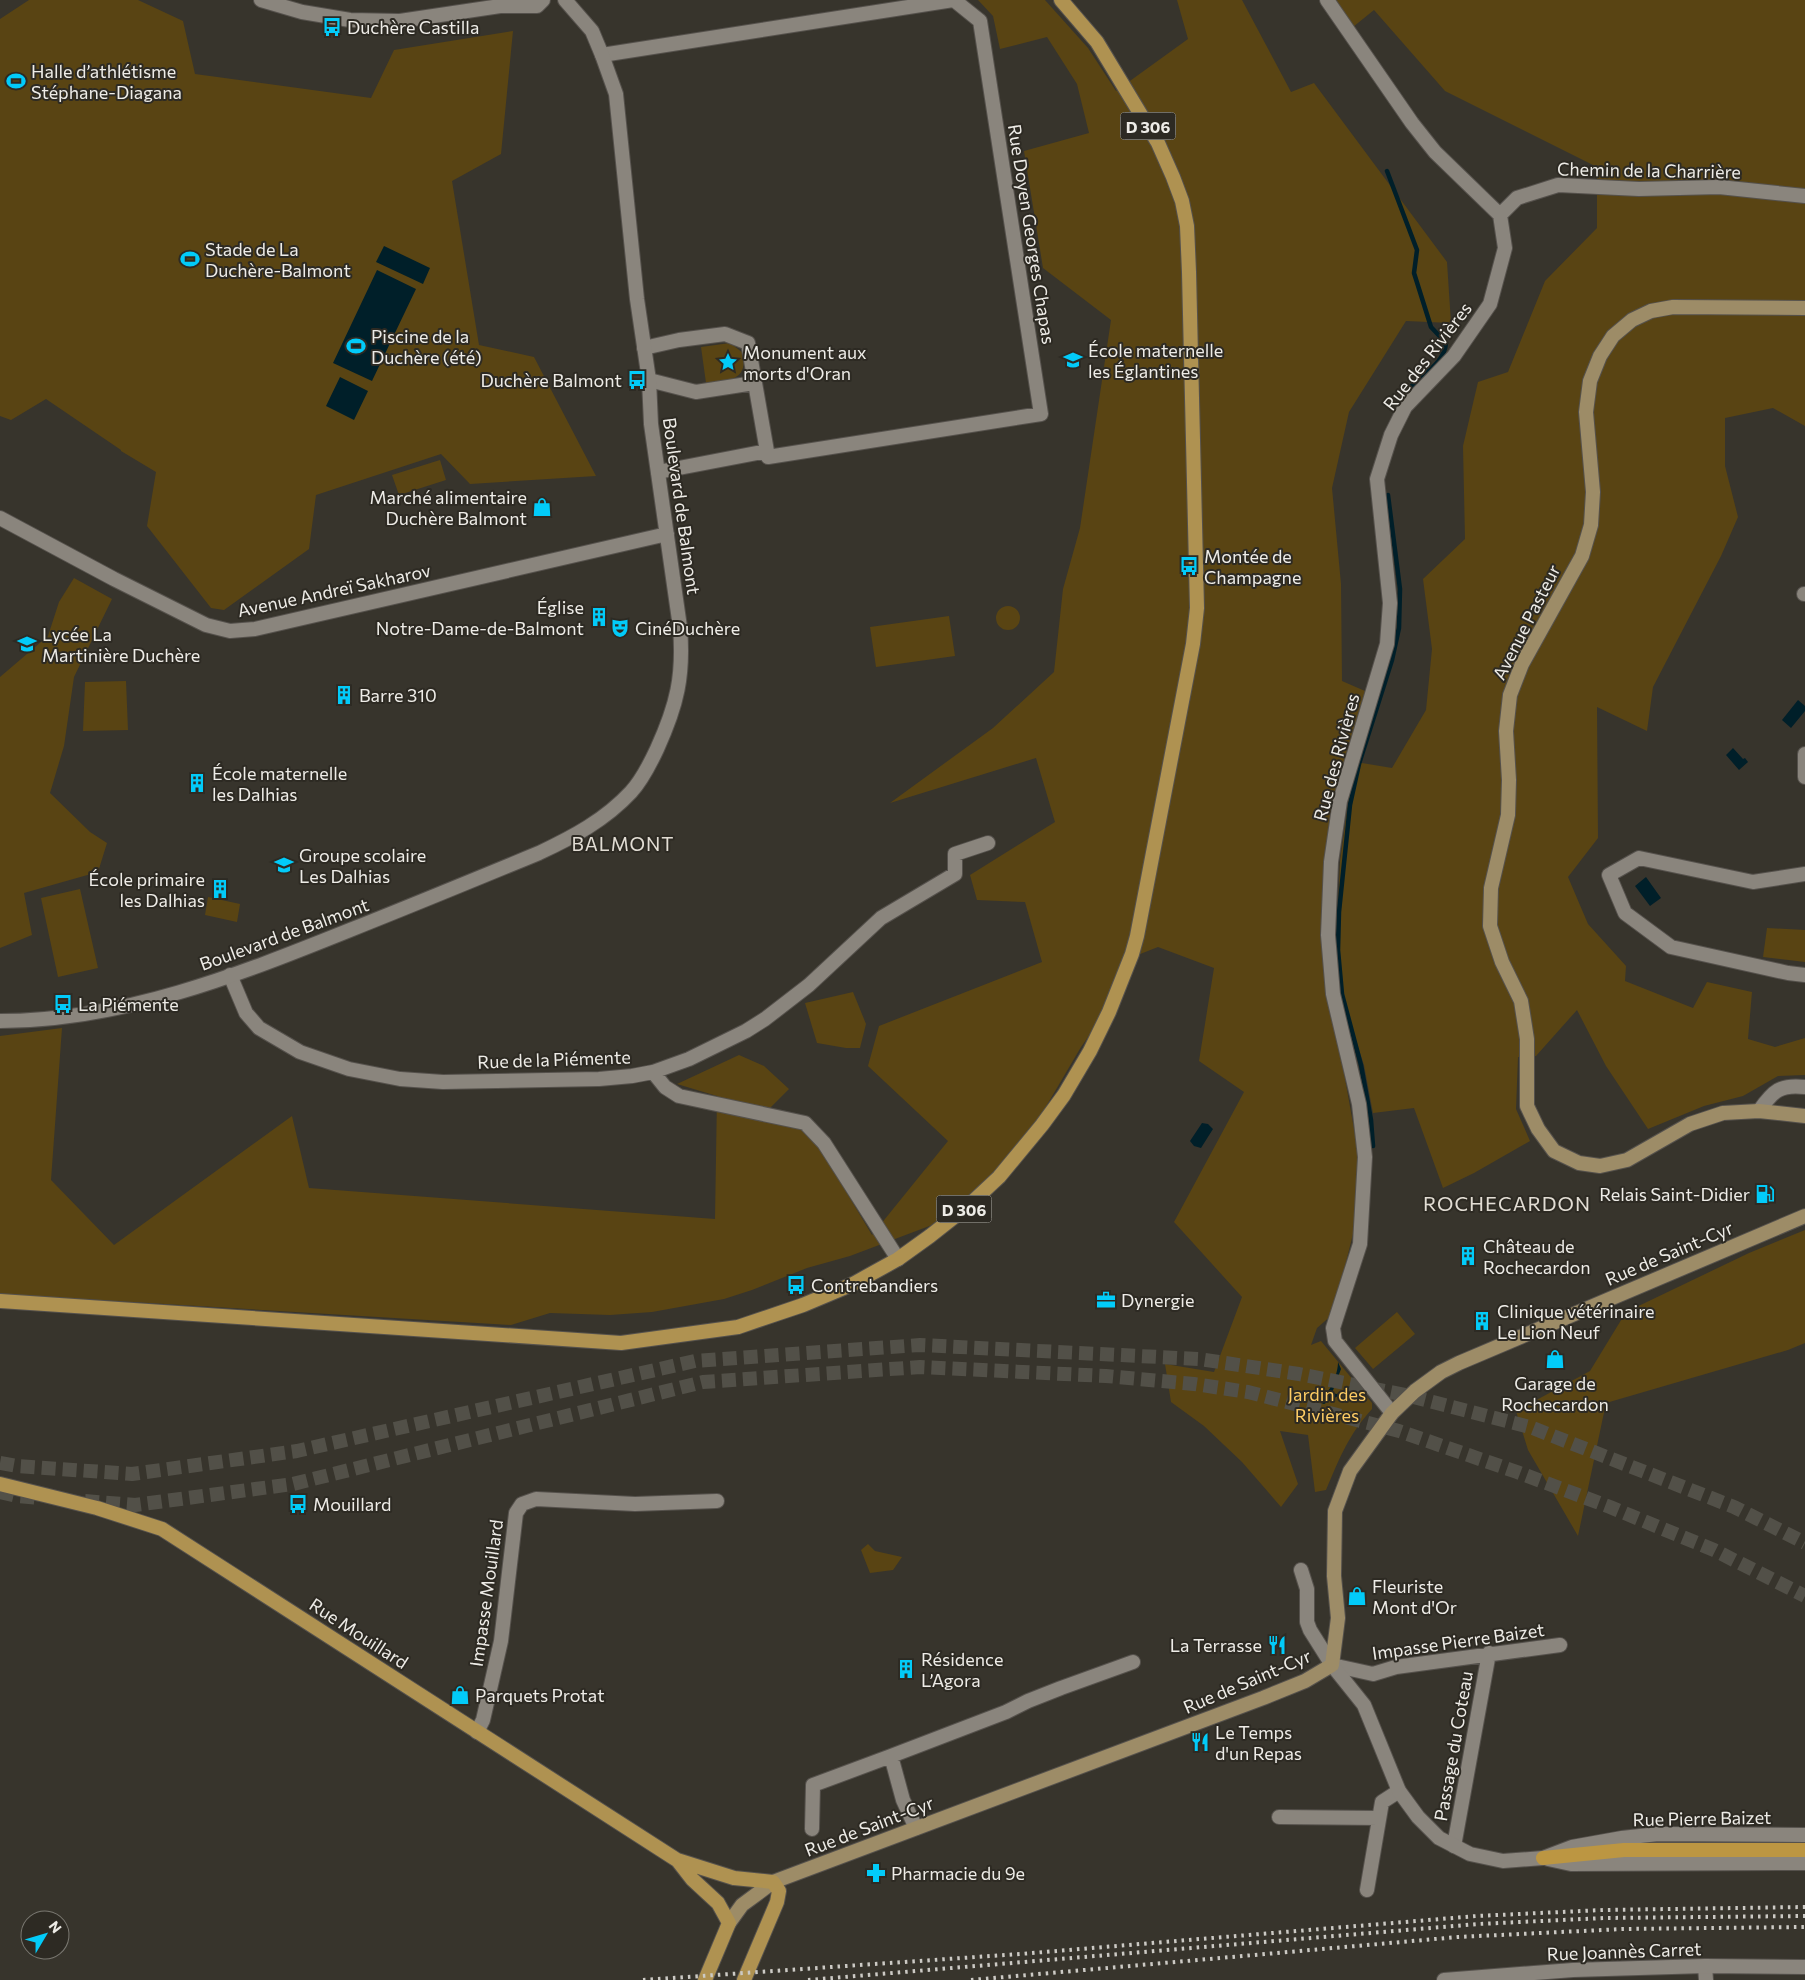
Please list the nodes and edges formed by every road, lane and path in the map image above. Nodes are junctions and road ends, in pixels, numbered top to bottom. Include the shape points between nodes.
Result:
1 (261, 0) edge
2 (543, 0) edge
3 (565, 0) edge
4 (953, 0) edge
5 (1060, 0) edge
6 (1327, 0) edge
7 (602, 54) junction
8 (1805, 196) edge
9 (1500, 215) junction
10 (1805, 308) edge
11 (644, 348) junction
12 (649, 380) junction
13 (754, 383) junction
14 (767, 451) junction
15 (658, 472) junction
16 (0, 518) edge
17 (667, 534) junction
18 (1805, 754) edge
19 (1805, 777) edge
20 (988, 844) dead end
21 (1805, 874) edge
22 (230, 975) junction
23 (1805, 975) edge
24 (0, 1021) edge
25 (653, 1072) junction
26 (1805, 1087) edge
27 (1759, 1111) junction
28 (1805, 1116) edge
29 (1805, 1216) edge
30 (898, 1259) junction
31 (0, 1301) edge
32 (1392, 1413) junction
33 (0, 1484) edge
34 (717, 1501) dead end
35 (1301, 1570) dead end
36 (1560, 1645) dead end
37 (1489, 1654) junction
38 (1133, 1662) dead end
39 (1332, 1665) junction
40 (477, 1732) junction
41 (890, 1756) junction
42 (1399, 1791) junction
43 (1279, 1817) dead end
44 (1379, 1818) junction
45 (916, 1828) junction
46 (812, 1829) dead end
47 (1805, 1836) edge
48 (1454, 1846) junction
49 (1805, 1850) edge
50 (1543, 1858) junction
51 (677, 1860) junction
52 (1805, 1863) edge
53 (773, 1882) junction
54 (1367, 1890) dead end
55 (729, 1923) junction
56 (1805, 1967) edge
57 (1705, 1973) edge
58 (705, 1980) edge
59 (744, 1980) edge
60 (1444, 1980) edge

1 - 2 street via 302,12 350,20 400,22 500,6 537,6
3 - 7 street, Boulevard de Balmont via 592,31
4 - 7 street, Rue Doyen Georges Chapas
4 - 14 street, Rue Doyen Georges Chapas via 980,21 1042,414 768,457
5 - 30 main road, D 306 via 1097,42 1158,143 1182,201 1187,226 1189,272 1196,547 1193,644 1132,954 1109,1012 1064,1095 1034,1137 968,1206
6 - 9 street via 1435,152
7 - 11 street, Boulevard de Balmont via 616,94
8 - 9 street, Chemin de la Charrière via 1720,187 1639,189 1558,184 1517,198
9 - 32 street, Rue des Rivières via 1505,248 1490,304 1454,356 1405,407 1391,435 1377,479 1390,603 1387,644 1340,801 1331,862 1328,935 1333,994 1360,1104 1366,1157 1360,1244 1333,1328 1335,1341
10 - 27 main road, Avenue Pasteur via 1673,307 1651,311 1632,320 1613,336 1600,356 1590,381 1586,412 1593,492 1591,525 1582,556 1522,664 1510,695 1506,731 1508,815 1491,888 1490,926 1502,962 1521,1001 1527,1039 1528,1106 1538,1129 1554,1150 1579,1163 1600,1166 1627,1160 1690,1124 1723,1113
11 - 12 street, Boulevard de Balmont
11 - 13 street via 726,334 748,343
12 - 13 street via 696,392
12 - 15 street, Boulevard de Balmont
13 - 14 street
14 - 15 street, Rue Doyen Georges Chapas
15 - 17 street, Boulevard de Balmont
16 - 17 street, Avenue Andreï Sakharov via 206,625 230,632 256,629
17 - 22 street, Boulevard de Balmont via 680,627 680,679 671,717 648,768 632,791 576,836 539,853 264,965
18 - 19 street
20 - 25 street, Rue de la Piémente via 955,854 955,874 880,918 809,984 765,1019 710,1050
21 - 23 street via 1753,882 1639,858 1609,875 1625,913 1671,947
22 - 24 street, Boulevard de Balmont via 145,1002 75,1016
22 - 25 street, Rue de la Piémente via 246,1013 259,1028 300,1052 349,1069 400,1079 443,1082 599,1079
25 - 30 street via 665,1087 679,1096 805,1123 824,1143
26 - 27 street via 1791,1086 1772,1092
27 - 28 main road, Avenue Pasteur
29 - 32 main road, Rue de Saint-Cyr via 1459,1363 1441,1372
30 - 31 main road, D 306 via 803,1305 738,1327 621,1343
32 - 39 main road, Rue de Saint-Cyr via 1350,1472 1335,1511 1334,1576 1338,1618
33 - 40 main road, Rue Mouillard via 97,1508 162,1529
34 - 40 street, Impasse Mouillard via 635,1504 536,1499 522,1504 516,1512 500,1641 484,1720
35 - 39 street, Rue Pierre Baizet via 1307,1589 1307,1622
36 - 37 street, Impasse Pierre Baizet
37 - 39 street, Impasse Pierre Baizet via 1396,1667 1373,1674
37 - 48 street, Passage du Coteau
38 - 41 street
39 - 42 street, Rue Pierre Baizet via 1364,1705
39 - 45 main road, Rue de Saint-Cyr via 1278,1692
40 - 51 main road, Rue Mouillard
41 - 45 street via 903,1800
41 - 46 street via 813,1785
42 - 44 street via 1382,1802
42 - 48 street, Rue Pierre Baizet via 1439,1838
43 - 44 street
44 - 54 street
45 - 53 main road, Rue de Saint-Cyr
47 - 50 street, Rue Pierre Baizet via 1658,1834 1572,1847
48 - 50 street, Rue Pierre Baizet via 1470,1854 1503,1861
49 - 50 highway via 1624,1850
50 - 52 street, Rue Pierre Baizet via 1571,1864
51 - 53 main road, Rue Mouillard via 734,1878
51 - 55 main road, Rue Mouillard via 718,1904
53 - 55 main road, Rue de Saint-Cyr via 742,1905
53 - 59 main road via 779,1891 776,1902
55 - 58 main road, Rue de Saint-Cyr
56 - 57 street, Rue Joannès Carret
57 - 60 street, Rue Joannès Carret via 1573,1970

